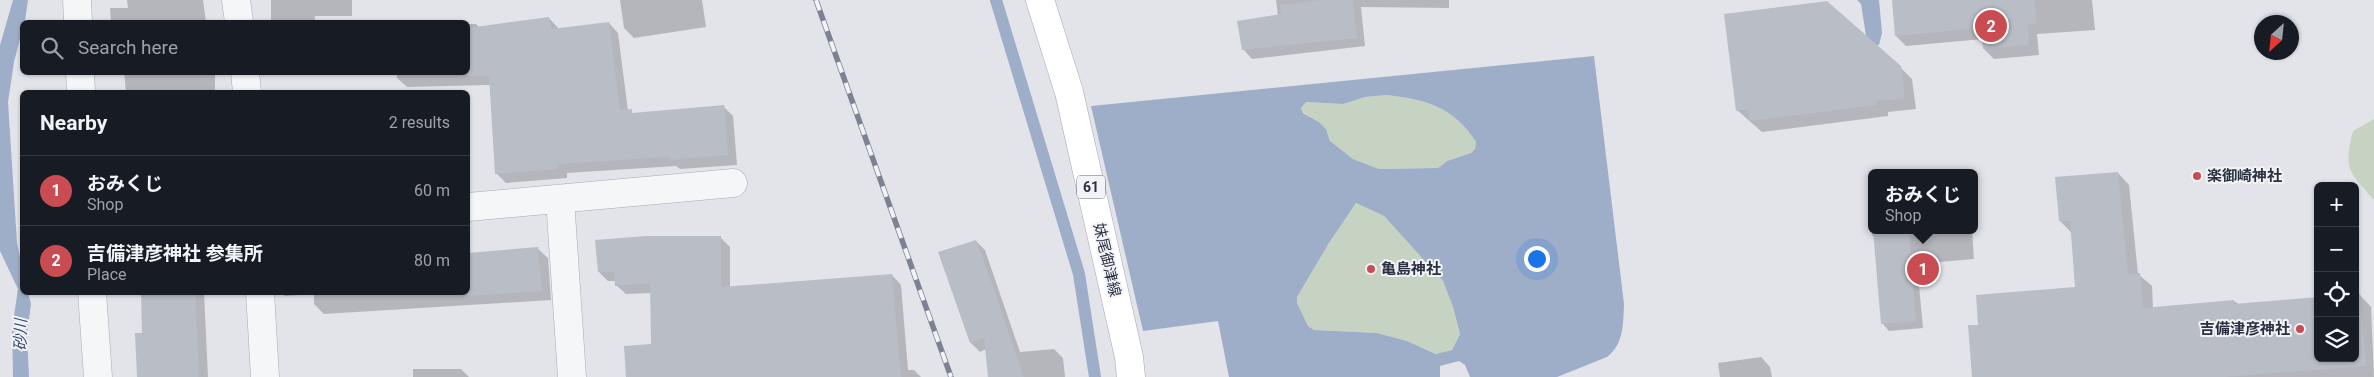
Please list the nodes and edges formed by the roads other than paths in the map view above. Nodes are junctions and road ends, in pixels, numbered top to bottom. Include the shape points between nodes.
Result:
1 (77, 0) edge
2 (236, 0) edge
3 (1040, 0) edge
4 (78, 20) edge
5 (239, 20) edge
6 (80, 75) edge
7 (245, 75) edge
8 (82, 90) edge
9 (247, 90) edge
10 (733, 183) dead end
11 (560, 198) junction
12 (470, 207) edge
13 (92, 295) edge
14 (260, 295) edge
15 (98, 377) edge
16 (265, 377) edge
17 (572, 377) edge
18 (1131, 377) edge

1 - 4 street
2 - 5 street
3 - 18 main road, 妹尾御津線 / 61 via 1069,92
6 - 8 street
7 - 9 street
10 - 11 street
11 - 12 street
11 - 17 street
13 - 15 street
14 - 16 street

